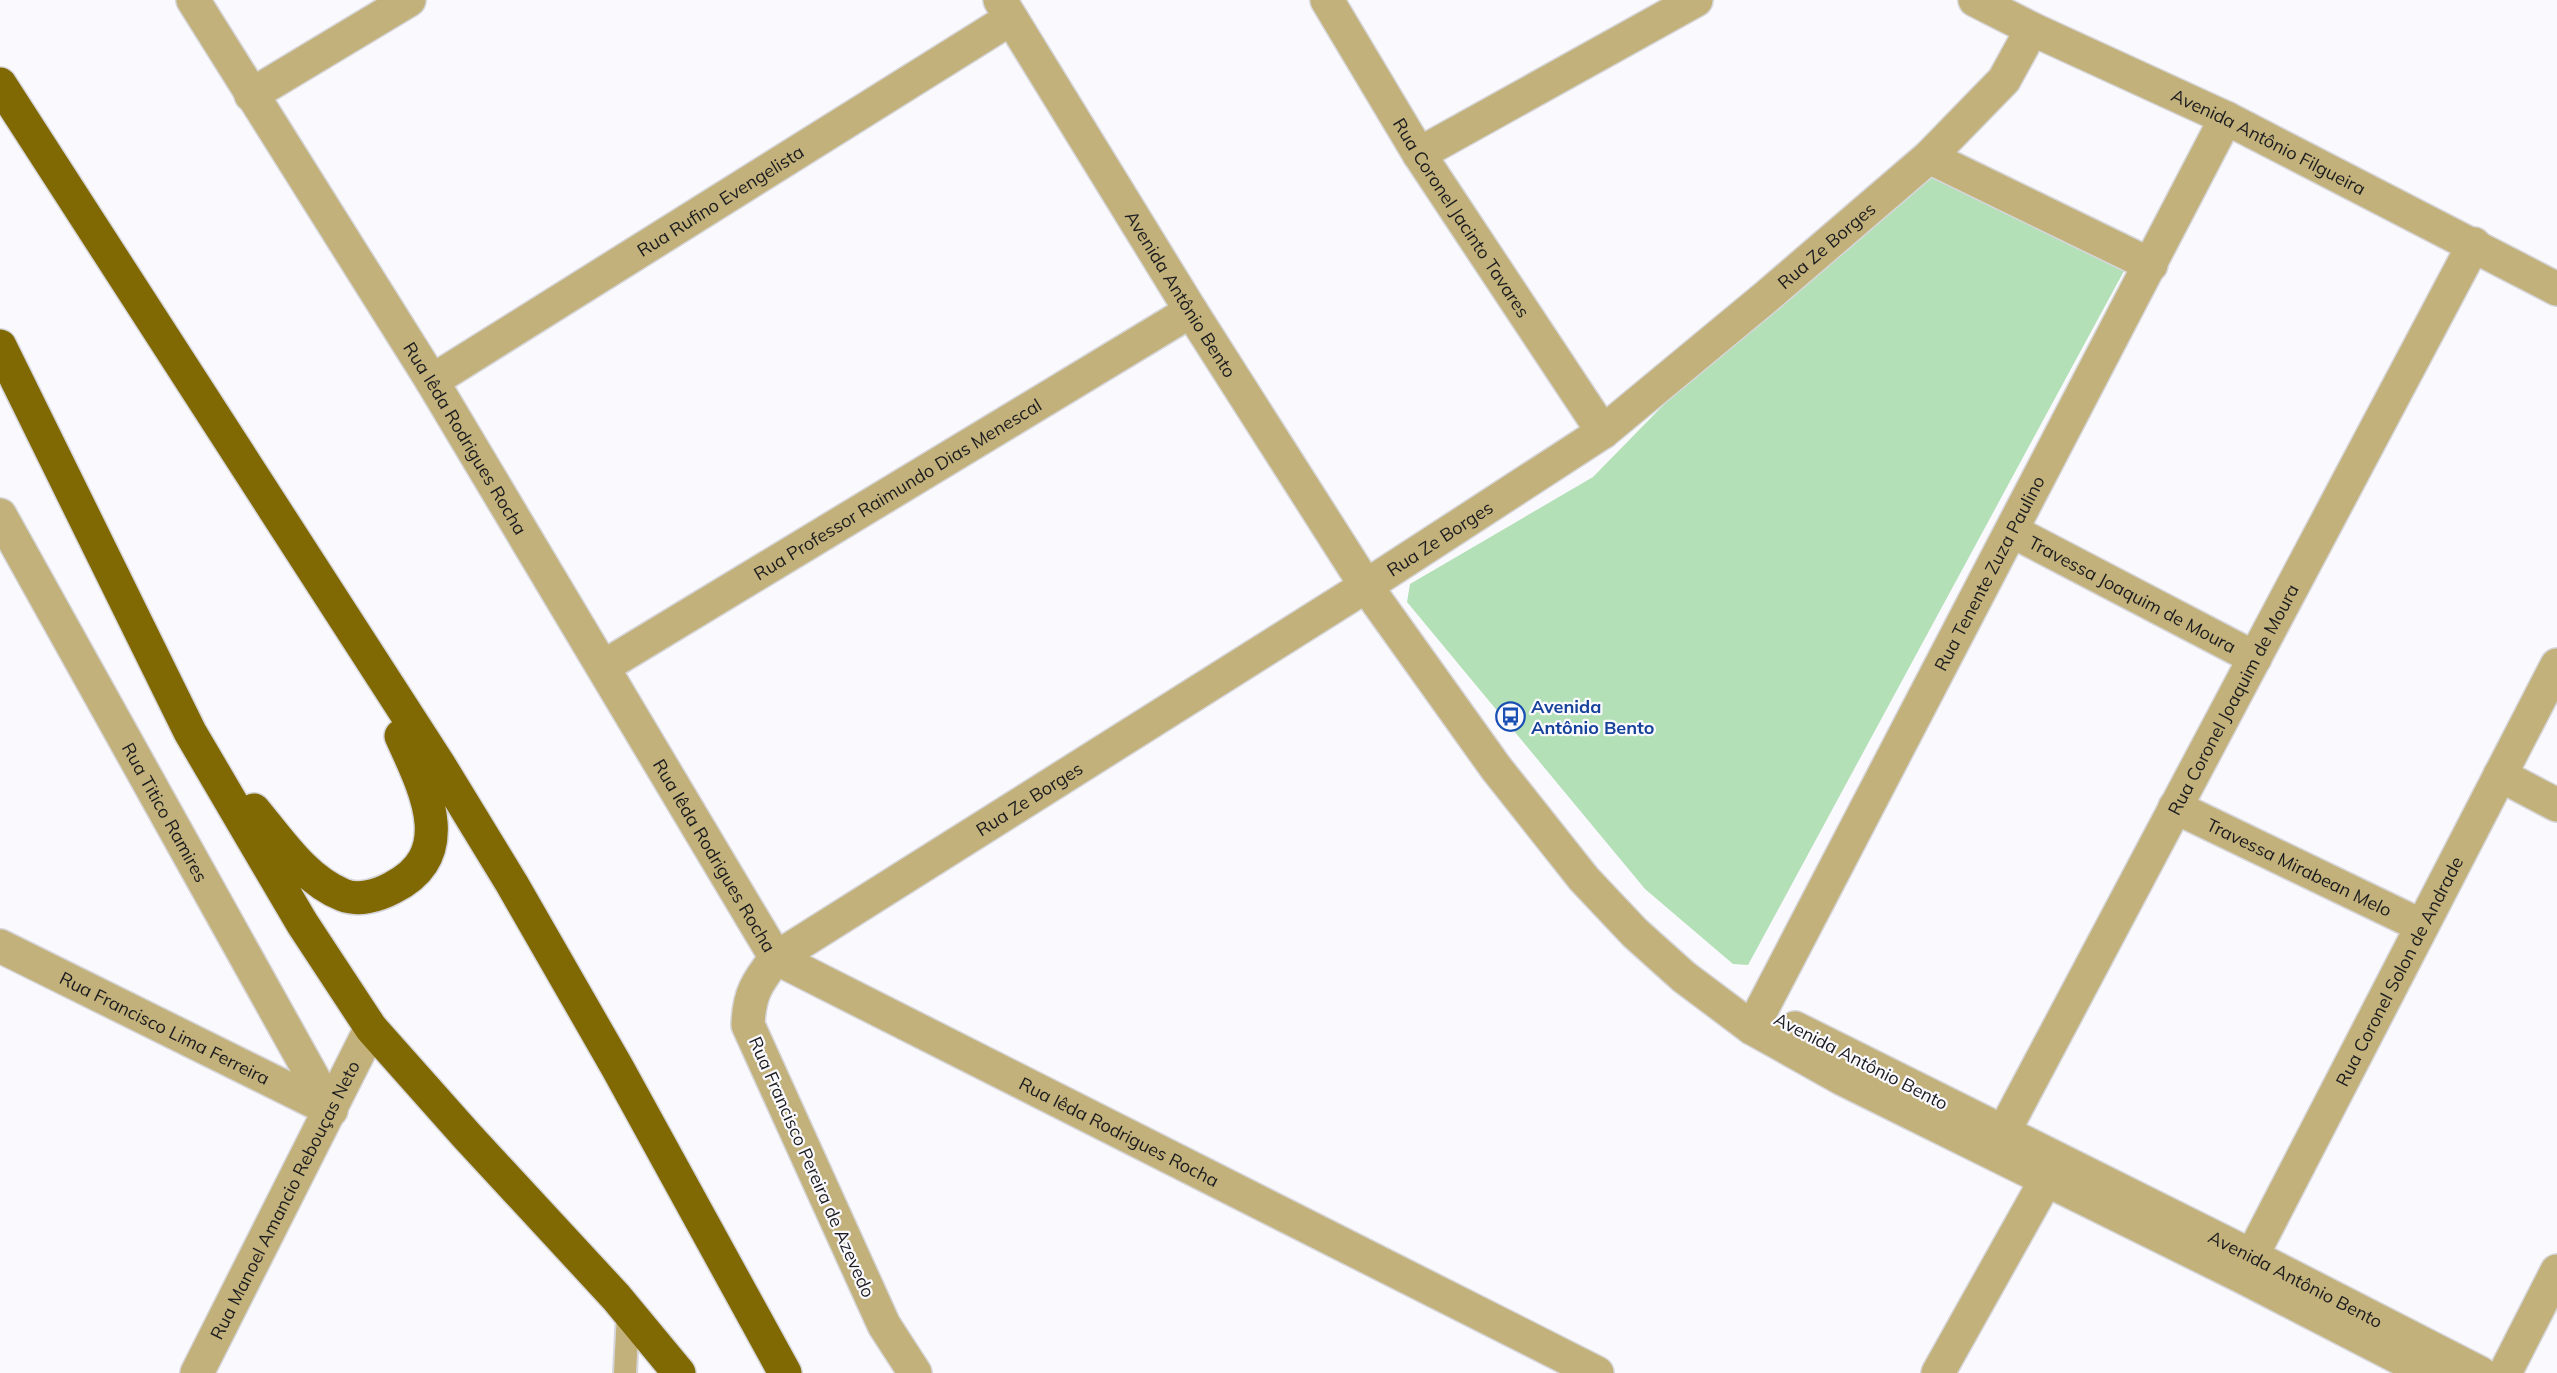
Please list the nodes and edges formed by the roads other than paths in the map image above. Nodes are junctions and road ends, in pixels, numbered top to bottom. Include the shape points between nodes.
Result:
1 (193, 0) edge
2 (409, 0) edge
3 (1327, 0) edge
4 (1696, 0) edge
5 (1975, 0) edge
6 (1005, 10) edge
7 (2032, 29) junction
8 (0, 84) edge
9 (251, 94) junction
10 (2226, 118) junction
11 (1419, 154) junction
12 (1929, 157) junction
13 (2474, 244) junction
14 (2151, 265) junction
15 (2557, 289) edge
16 (1191, 311) junction
17 (0, 346) edge
18 (432, 381) junction
19 (1603, 432) junction
20 (0, 515) edge
21 (2012, 531) junction
22 (1366, 586) junction
23 (360, 643) junction
24 (2255, 658) junction
25 (2557, 665) edge
26 (603, 667) junction
27 (190, 732) junction
28 (2500, 775) junction
29 (2557, 805) edge
30 (2175, 807) junction
31 (2422, 926) junction
32 (0, 946) edge
33 (776, 958) junction
34 (1757, 1019) junction
35 (371, 1028) junction
36 (331, 1110) junction
37 (1997, 1143) junction
38 (2046, 1180) junction
39 (2246, 1266) junction
40 (2557, 1270) edge
41 (628, 1313) junction
42 (197, 1373) edge
43 (625, 1373) edge
44 (679, 1373) edge
45 (785, 1373) edge
46 (915, 1373) edge
47 (1596, 1373) edge
48 (1938, 1373) edge
49 (2429, 1373) edge
50 (2480, 1373) edge
51 (2505, 1373) edge

1 - 9 street, Rua Iêda Rodrigues Rocha
2 - 9 street
3 - 11 street, Rua Coronel Jacinto Tavares
4 - 11 street
5 - 7 street, Avenida Antônio Filgueira
6 - 16 street, Avenida Antônio Bento
6 - 18 street, Rua Rufino Evengelista
7 - 10 street, Avenida Antônio Filgueira
7 - 12 street, Rua Ze Borges via 2004,80
8 - 23 highway
9 - 18 street, Rua Iêda Rodrigues Rocha
10 - 13 street, Avenida Antônio Filgueira
10 - 14 street, Rua Tenente Zuza Paulino
11 - 19 street, Rua Coronel Jacinto Tavares
12 - 14 street
12 - 19 street, Rua Ze Borges
13 - 15 street, Avenida Antônio Filgueira
13 - 24 street, Rua Coronel Joaquim de Moura
14 - 21 street, Rua Tenente Zuza Paulino
16 - 22 street, Avenida Antônio Bento
16 - 26 street, Rua Professor Raimundo Dias Menescal
17 - 27 highway
18 - 26 street, Rua Iêda Rodrigues Rocha
19 - 22 street, Rua Ze Borges
20 - 36 street, Rua Titico Ramires
21 - 24 street, Travessa Joaquim de Moura
21 - 34 street, Rua Tenente Zuza Paulino
22 - 33 street, Rua Ze Borges
22 - 34 street, Avenida Antônio Bento via 1496,734 1608,873 1650,919
23 - 27 highway via 429,803 433,832 417,869 387,891 353,898 324,884 298,863
23 - 45 highway via 512,884
24 - 30 street, Rua Coronel Joaquim de Moura
25 - 28 street, Rua Coronel Solon de Andrade
26 - 33 street, Rua Iêda Rodrigues Rocha
27 - 35 highway via 302,923
28 - 29 street
28 - 31 street, Rua Coronel Solon de Andrade
30 - 31 street, Travessa Mirabean Melo
30 - 37 street, Rua Coronel Joaquim de Moura
31 - 39 street, Rua Coronel Solon de Andrade
32 - 36 street, Rua Francisco Lima Ferreira
33 - 46 street, Rua Francisco Pereira de Azevedo via 758,981 749,1004 748,1025 884,1325
33 - 47 street, Rua Iêda Rodrigues Rocha
34 - 37 street, Avenida Antônio Bento via 1843,1079
35 - 36 street, Rua Manoel Amancio Rebouças Neto
35 - 41 highway
36 - 42 street, Rua Manoel Amancio Rebouças Neto
37 - 38 street, Avenida Antônio Bento
37 - 39 street, Avenida Antônio Bento
38 - 39 street, Avenida Antônio Bento
38 - 48 street
39 - 49 street, Avenida Antônio Bento
39 - 50 street, Avenida Antônio Bento
40 - 51 street
41 - 43 lane
41 - 44 highway

